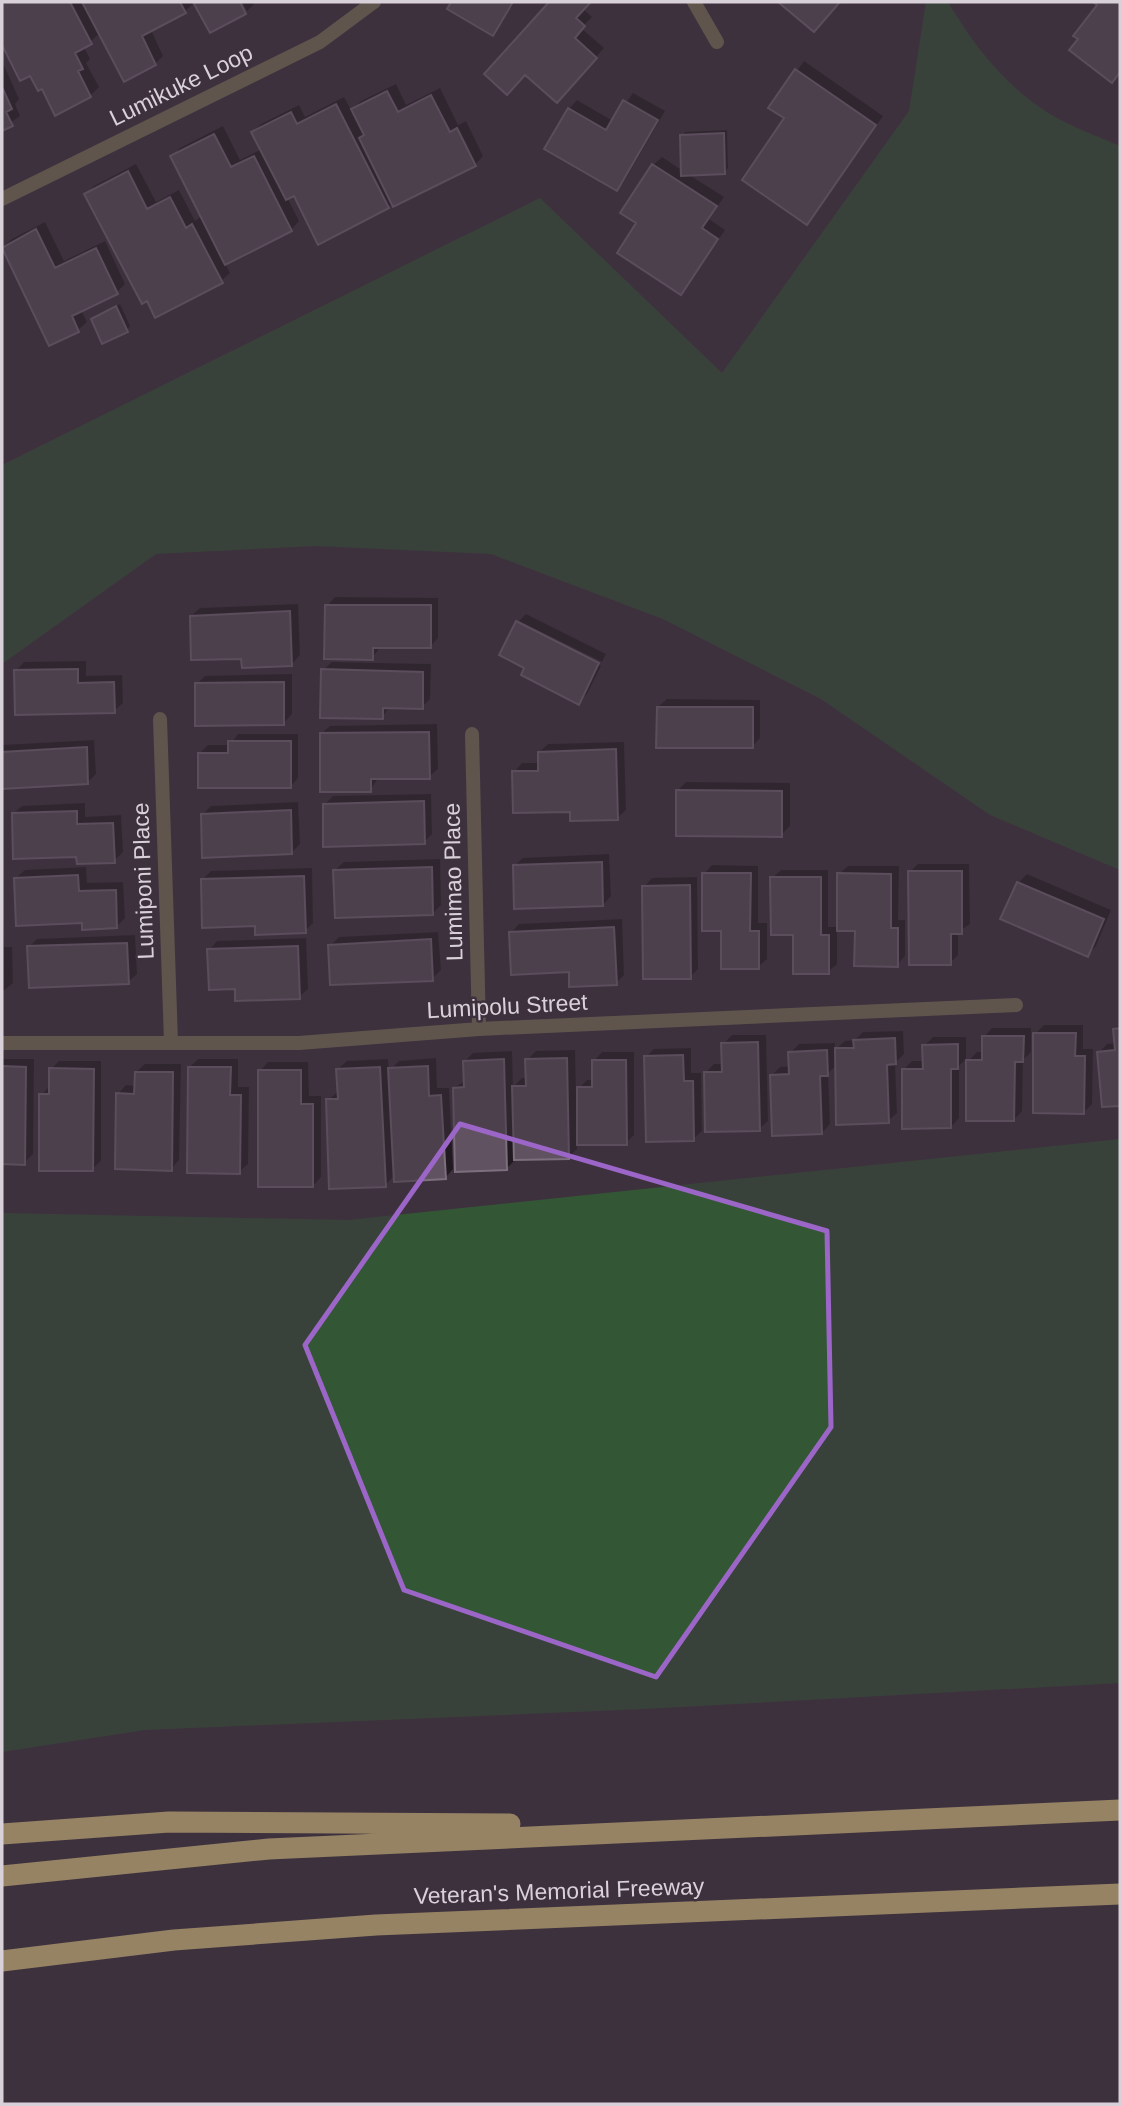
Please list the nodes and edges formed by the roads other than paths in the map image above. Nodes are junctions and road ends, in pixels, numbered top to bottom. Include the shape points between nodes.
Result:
1 (374, 2) edge
2 (694, 2) edge
3 (717, 42) dead end
4 (2, 199) edge
5 (160, 719) dead end
6 (472, 734) dead end
7 (1016, 1005) dead end
8 (479, 1029) junction
9 (170, 1042) junction
10 (2, 1043) edge
11 (1120, 1810) edge
12 (750, 1826) junction
13 (2, 1834) edge
14 (2, 1876) edge
15 (1120, 1894) edge
16 (2, 1961) edge

1 - 4 street, Lumikuke Loop via 320,41
2 - 3 street
5 - 9 street, Lumiponi Place
6 - 8 street, Lumimao Place
7 - 8 street, Lumipolu Street
8 - 9 street, Lumipolu Street via 299,1043
9 - 10 street, Lumipolu Street
11 - 12 highway
12 - 13 highway via 169,1822
12 - 14 highway via 269,1849
15 - 16 highway, Veteran's Memorial Freeway via 376,1924 174,1940

